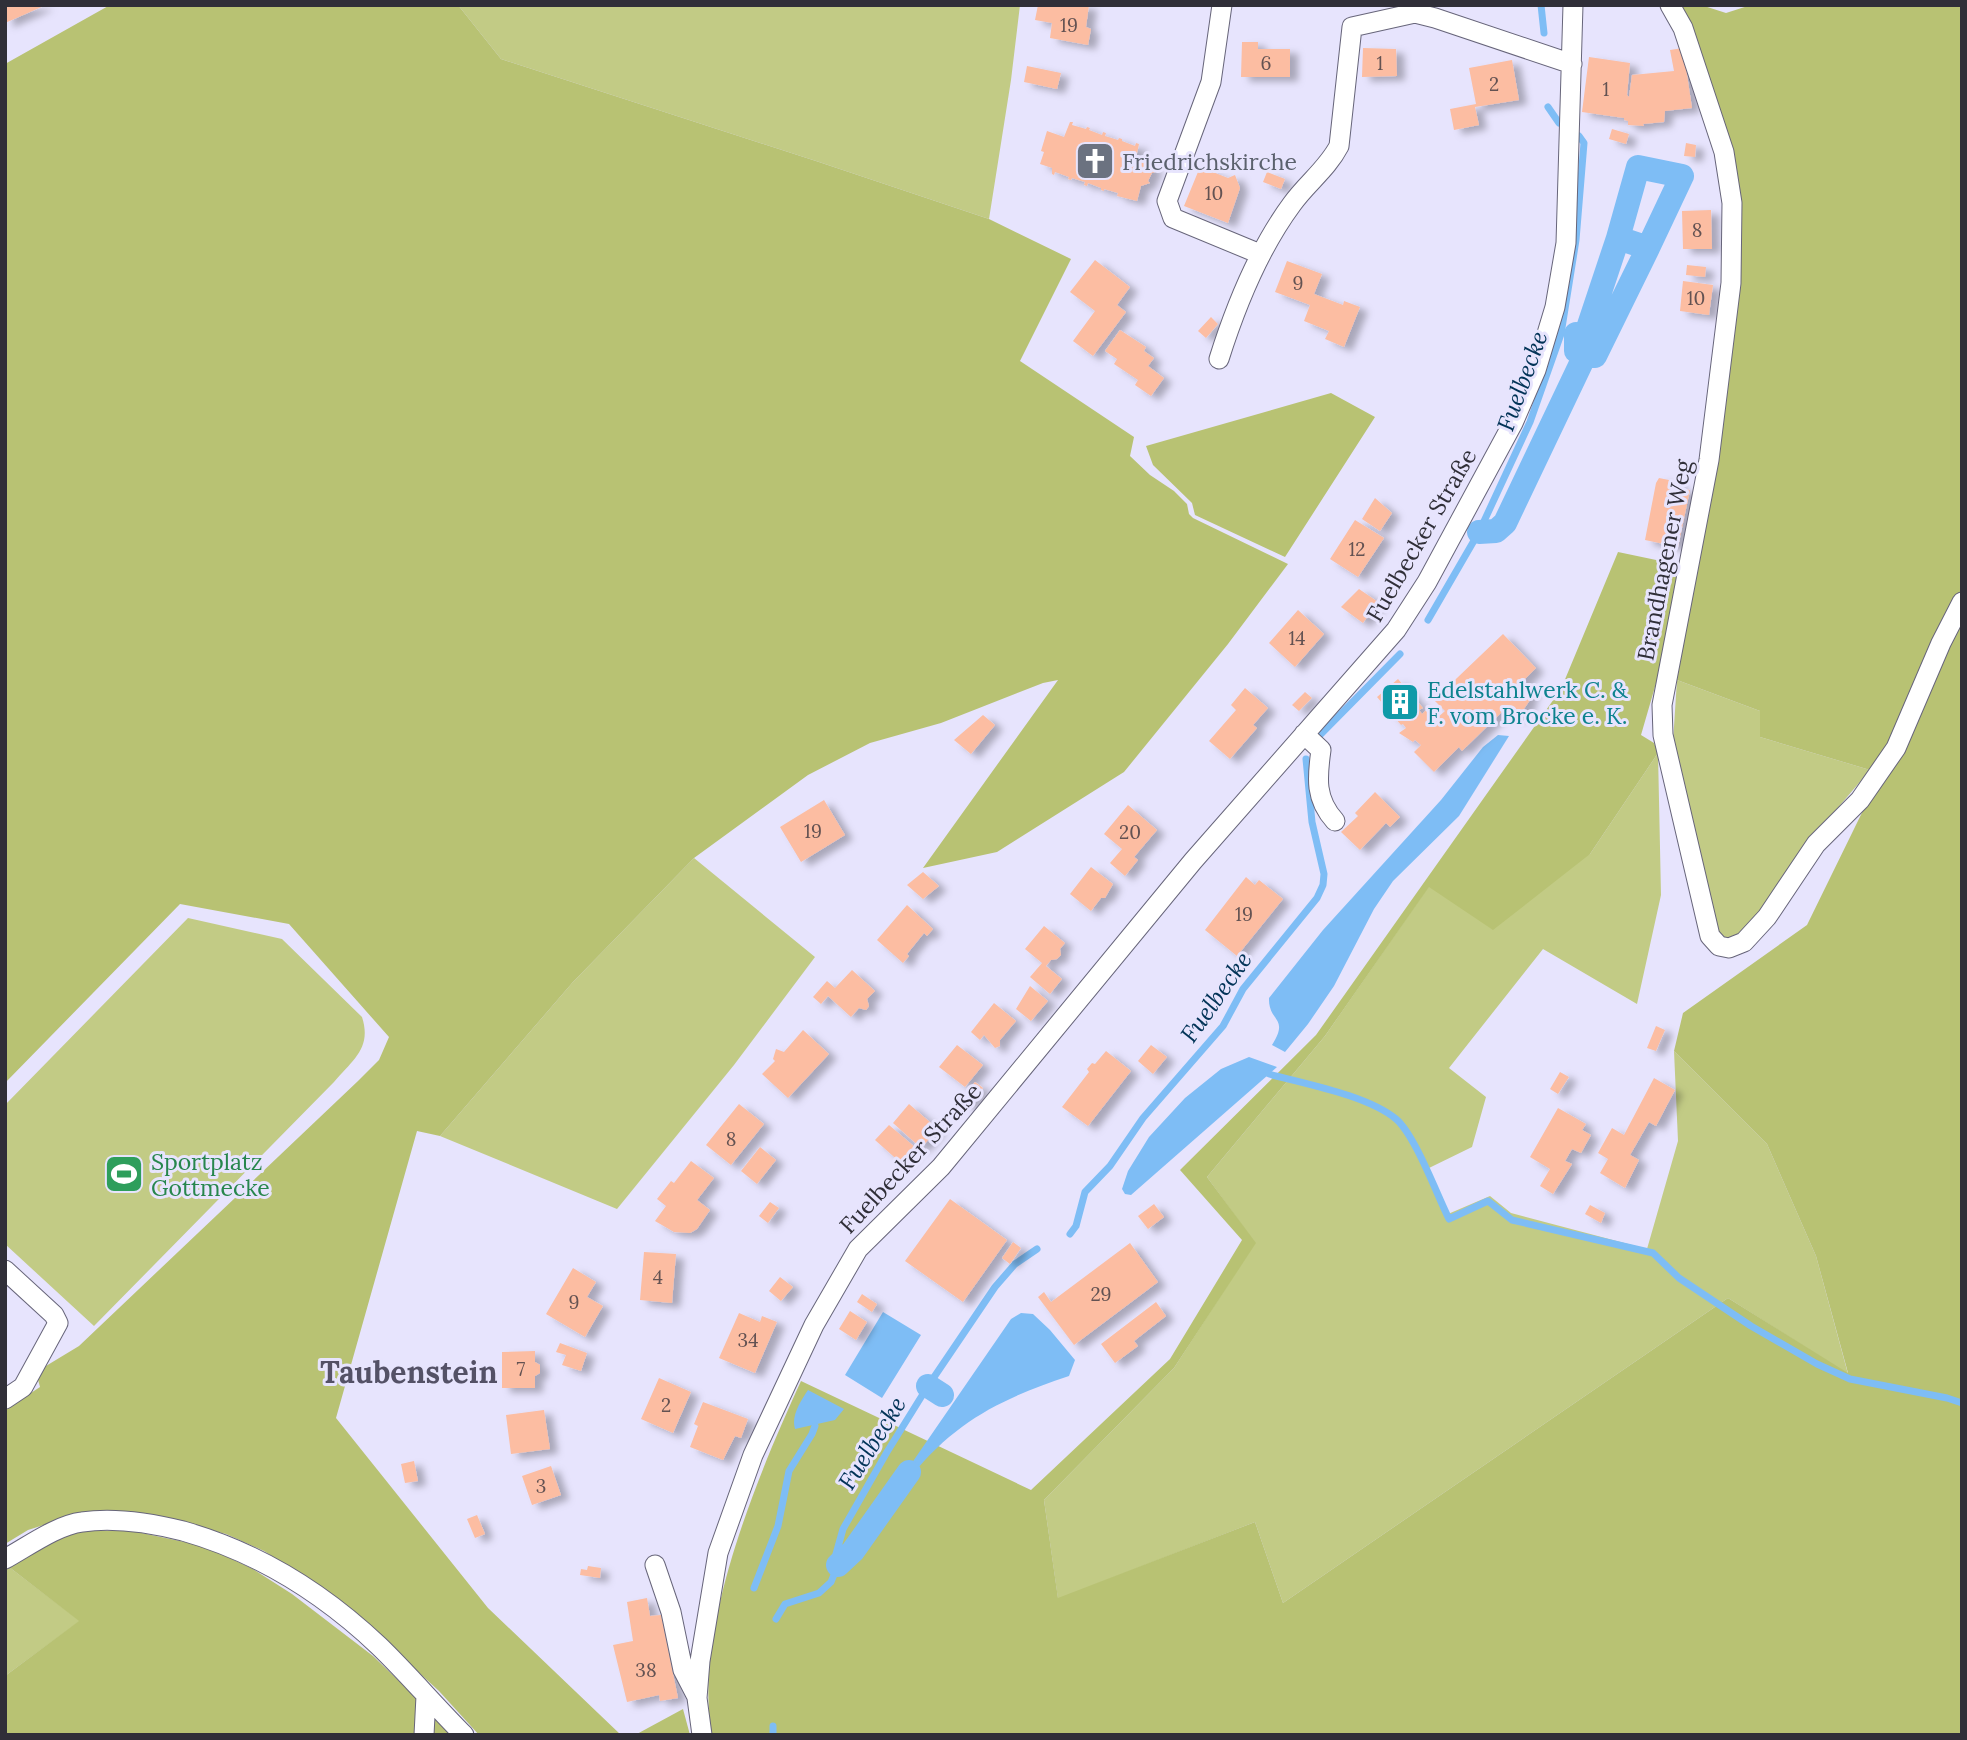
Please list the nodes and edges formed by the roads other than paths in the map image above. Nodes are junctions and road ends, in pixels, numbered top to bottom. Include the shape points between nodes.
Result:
1 (1222, 5) edge
2 (1573, 5) edge
3 (1670, 5) edge
4 (1572, 64) junction
5 (1261, 254) junction
6 (1219, 359) dead end
7 (1962, 602) edge
8 (1304, 734) junction
9 (1335, 821) dead end
10 (5, 1270) edge
11 (5, 1399) edge
12 (5, 1559) edge
13 (655, 1565) dead end
14 (426, 1696) junction
15 (697, 1698) junction
16 (424, 1735) edge
17 (464, 1735) edge
18 (702, 1735) edge

1 - 5 street via 1211,82 1167,201 1173,218
2 - 4 street, Fuelbecker Straße
3 - 7 street, Brandhagener Weg via 1724,152 1732,203 1731,283 1709,460 1662,705 1663,734 1694,870 1710,936 1719,946 1729,948 1744,942 1767,917 1816,844 1860,800 1882,769 1900,740
4 - 5 street via 1415,13 1352,27 1339,146 1331,162 1292,203
4 - 8 street, Fuelbecker Straße via 1566,243 1555,307 1536,370 1513,423 1427,582 1402,620
5 - 6 street
8 - 9 street via 1321,750 1319,795
8 - 15 street, Fuelbecker Straße via 1185,870 941,1167 858,1249 814,1325 753,1455 722,1541
10 - 11 street via 58,1323 23,1387
12 - 14 street via 80,1522 123,1521 211,1539 250,1555 312,1591 378,1646
13 - 15 street via 683,1670
14 - 16 street
14 - 17 street
15 - 18 street, Fuelbecker Straße

